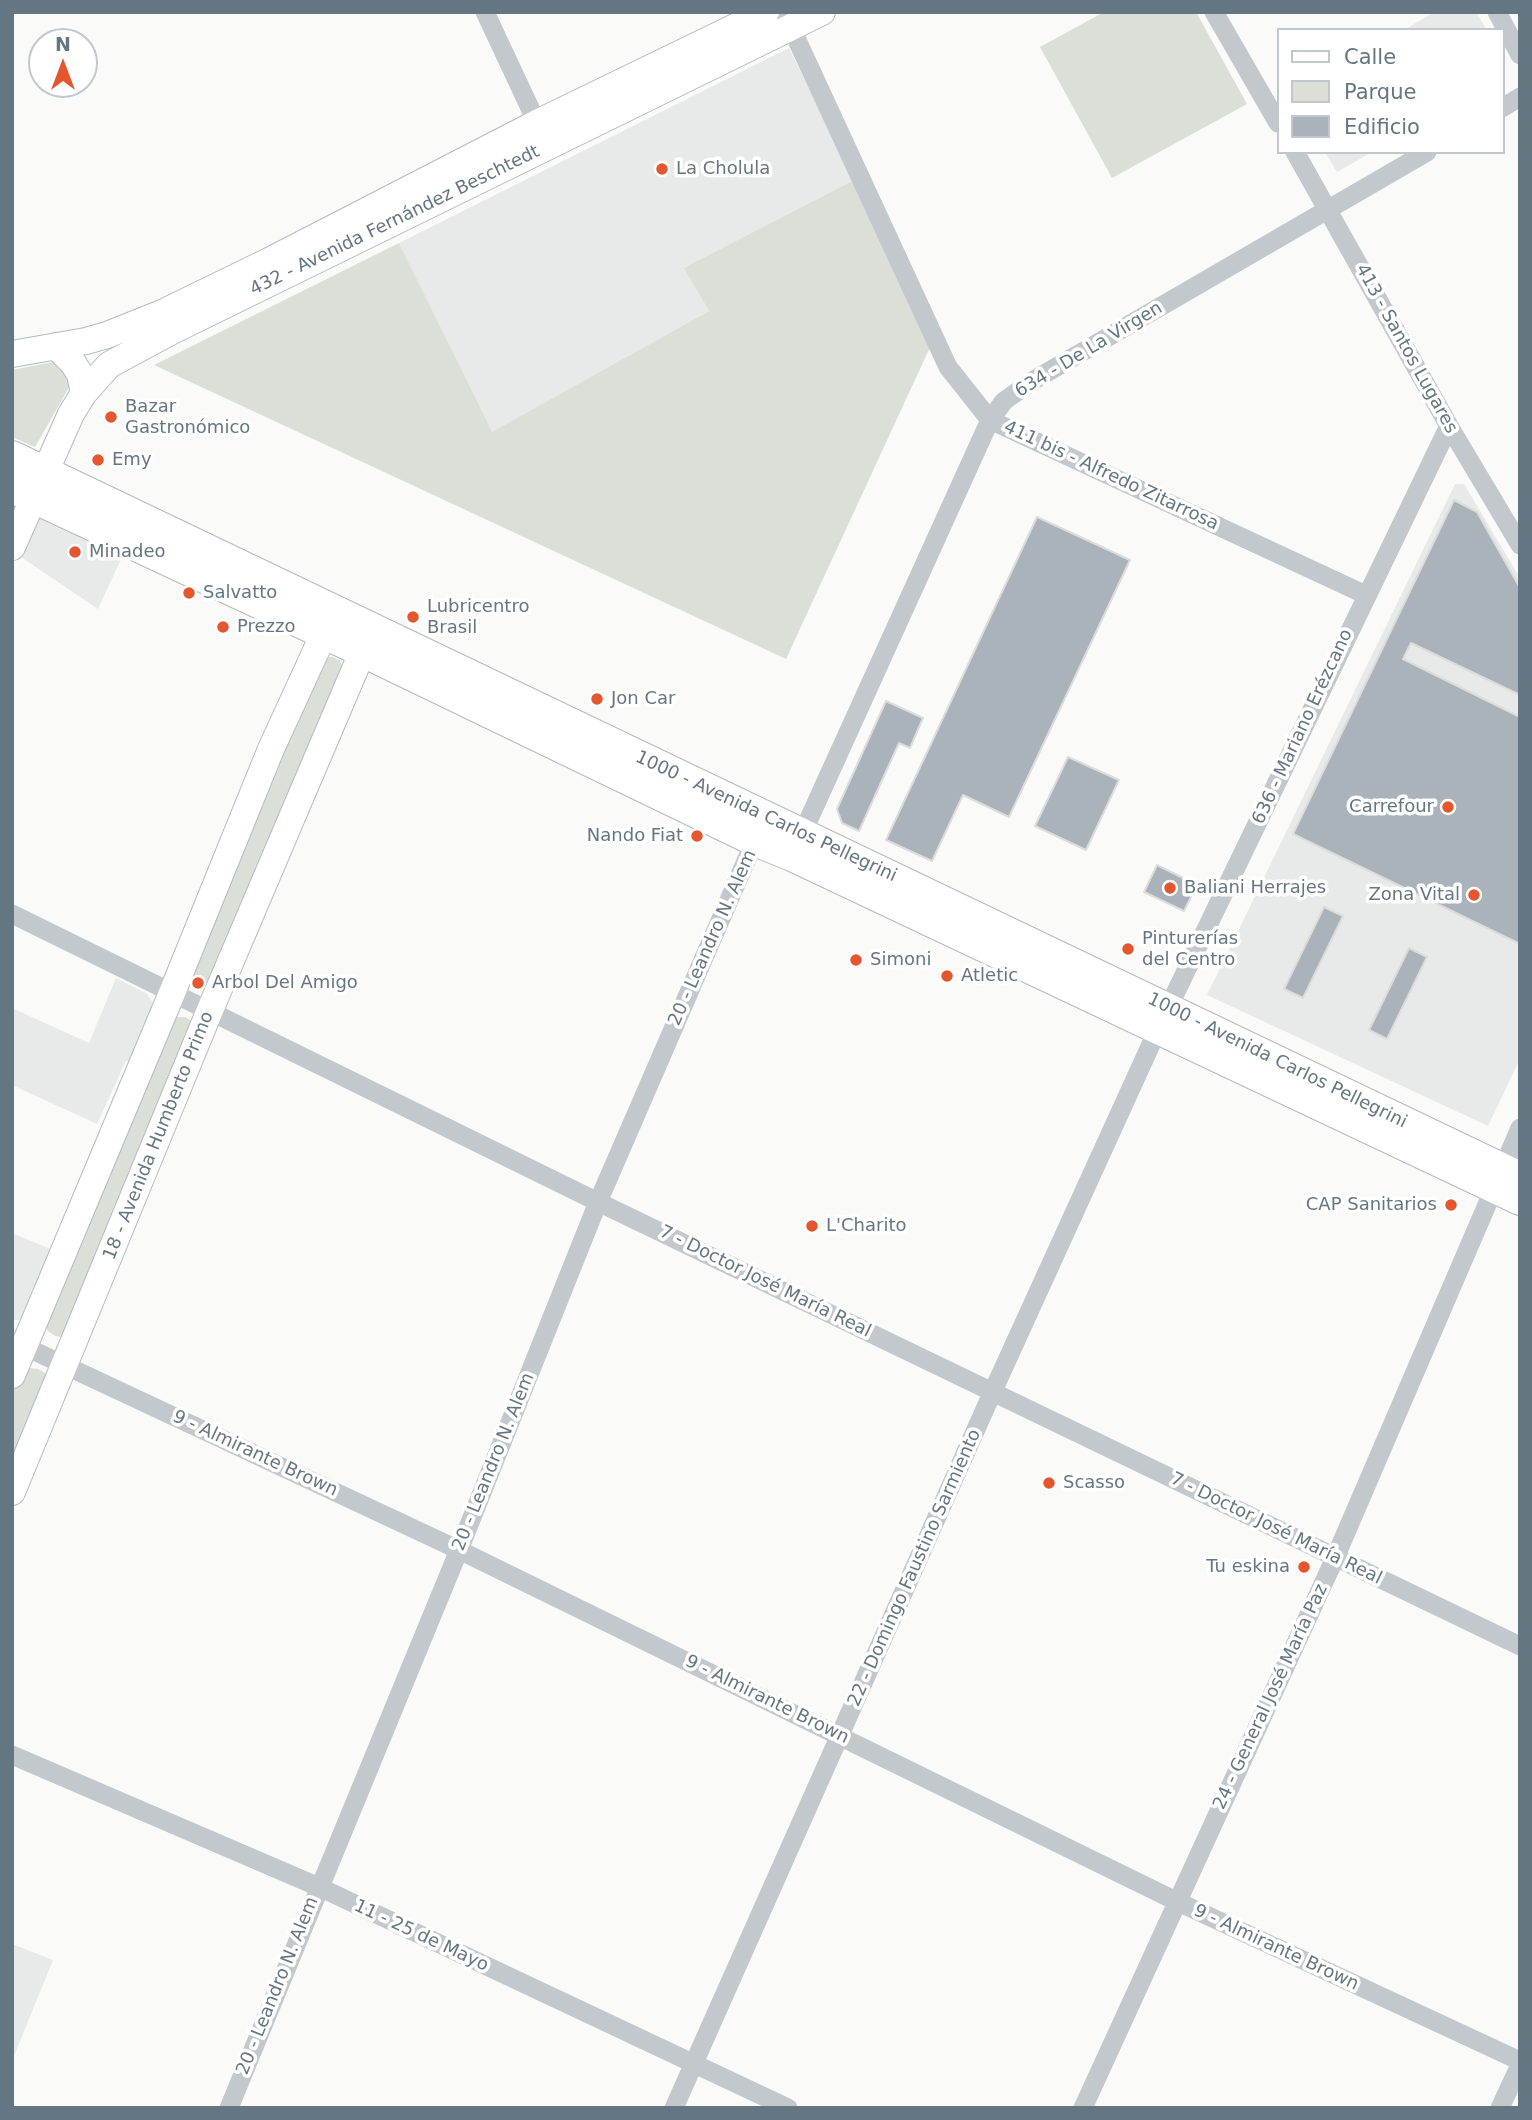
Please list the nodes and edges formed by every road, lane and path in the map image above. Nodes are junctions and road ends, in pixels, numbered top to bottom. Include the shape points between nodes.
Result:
1 (485, 12) edge
2 (766, 12) edge
3 (822, 12) edge
4 (1214, 12) edge
5 (1497, 12) edge
6 (788, 20) edge
7 (1520, 55) edge
8 (1520, 97) edge
9 (1504, 107) edge
10 (1276, 120) edge
11 (537, 123) junction
12 (1296, 154) edge
13 (1424, 154) edge
14 (1329, 210) junction
15 (56, 346) junction
16 (12, 354) edge
17 (84, 393) junction
18 (990, 420) junction
19 (1449, 426) junction
20 (12, 456) edge
21 (30, 486) edge
22 (1520, 545) edge
23 (12, 547) edge
24 (1366, 595) junction
25 (329, 622) junction
26 (368, 639) junction
27 (760, 830) junction
28 (797, 845) junction
29 (12, 914) edge
30 (172, 993) junction
31 (210, 1010) junction
32 (1163, 1019) junction
33 (1520, 1128) edge
34 (1509, 1183) edge
35 (598, 1202) junction
36 (18, 1343) edge
37 (65, 1365) junction
38 (12, 1375) edge
39 (993, 1391) junction
40 (12, 1492) edge
41 (459, 1550) junction
42 (1335, 1558) junction
43 (1520, 1646) edge
44 (840, 1735) junction
45 (12, 1755) edge
46 (318, 1887) junction
47 (1177, 1902) junction
48 (1520, 2063) edge
49 (693, 2065) junction
50 (229, 2108) edge
51 (674, 2108) edge
52 (788, 2108) edge
53 (1083, 2108) edge
54 (1500, 2108) edge

1 - 11 street
2 - 11 main road, 432 - Avenida Fernández Beschtedt
3 - 6 main road, 432 - Avenida Fernández Beschtedt
4 - 10 street
5 - 7 street
6 - 17 main road, 432 - Avenida Fernández Beschtedt via 172,331 109,365
6 - 18 street, 411 bis - Alfredo Zitarrosa via 948,367
8 - 9 street
11 - 15 main road, 432 - Avenida Fernández Beschtedt via 162,313 107,335
12 - 14 street, 413 - Santos Lugares
13 - 14 street, 634 - De La Virgen
14 - 18 street, 634 - De La Virgen via 1034,380 1004,401
14 - 19 street, 413 - Santos Lugares
15 - 16 main road, 432 - Avenida Fernández Beschtedt
15 - 17 main road via 74,363
17 - 21 main road, 432 - Avenida Fernández Beschtedt
18 - 24 street, 411 bis - Alfredo Zitarrosa
18 - 28 street, 634 - De La Virgen
19 - 22 street, 413 - Santos Lugares
19 - 24 street, 636 - Mariano Erézcano
20 - 21 main road, 1000 - Avenida Carlos Pellegrini
21 - 23 main road, 432 - Avenida Fernández Beschtedt
21 - 25 main road, 1000 - Avenida Carlos Pellegrini
24 - 32 street, 636 - Mariano Erézcano
25 - 26 main road, 1000 - Avenida Carlos Pellegrini
25 - 30 main road via 271,749
26 - 27 main road, 1000 - Avenida Carlos Pellegrini
26 - 31 main road, 18 - Avenida Humberto Primo
27 - 28 main road, 1000 - Avenida Carlos Pellegrini
27 - 35 street, 20 - Leandro N. Alem
28 - 32 main road, 1000 - Avenida Carlos Pellegrini
29 - 30 street, 7 - Doctor José María Real
30 - 31 street, 7 - Doctor José María Real
30 - 36 main road
31 - 35 street, 7 - Doctor José María Real
31 - 37 main road, 18 - Avenida Humberto Primo
32 - 34 main road, 1000 - Avenida Carlos Pellegrini
32 - 39 street, 22 - Domingo Faustino Sarmiento
33 - 34 street, 24 - General José María Paz
34 - 42 street, 24 - General José María Paz
35 - 39 street, 7 - Doctor José María Real
35 - 41 street, 20 - Leandro N. Alem
36 - 37 street, 9 - Almirante Brown
36 - 38 main road
37 - 40 main road, 18 - Avenida Humberto Primo
37 - 41 street, 9 - Almirante Brown
39 - 42 street, 7 - Doctor José María Real
39 - 44 street, 22 - Domingo Faustino Sarmiento
41 - 44 street, 9 - Almirante Brown
41 - 46 street, 20 - Leandro N. Alem
42 - 43 street, 7 - Doctor José María Real
42 - 47 street, 24 - General José María Paz
44 - 47 street, 9 - Almirante Brown
44 - 49 street, 22 - Domingo Faustino Sarmiento
45 - 46 street, 11 - 25 de Mayo
46 - 49 street, 11 - 25 de Mayo
46 - 50 street, 20 - Leandro N. Alem
47 - 48 street, 9 - Almirante Brown
47 - 53 street, 24 - General José María Paz
48 - 54 street
49 - 51 street, 22 - Domingo Faustino Sarmiento
49 - 52 street, 11 - 25 de Mayo

